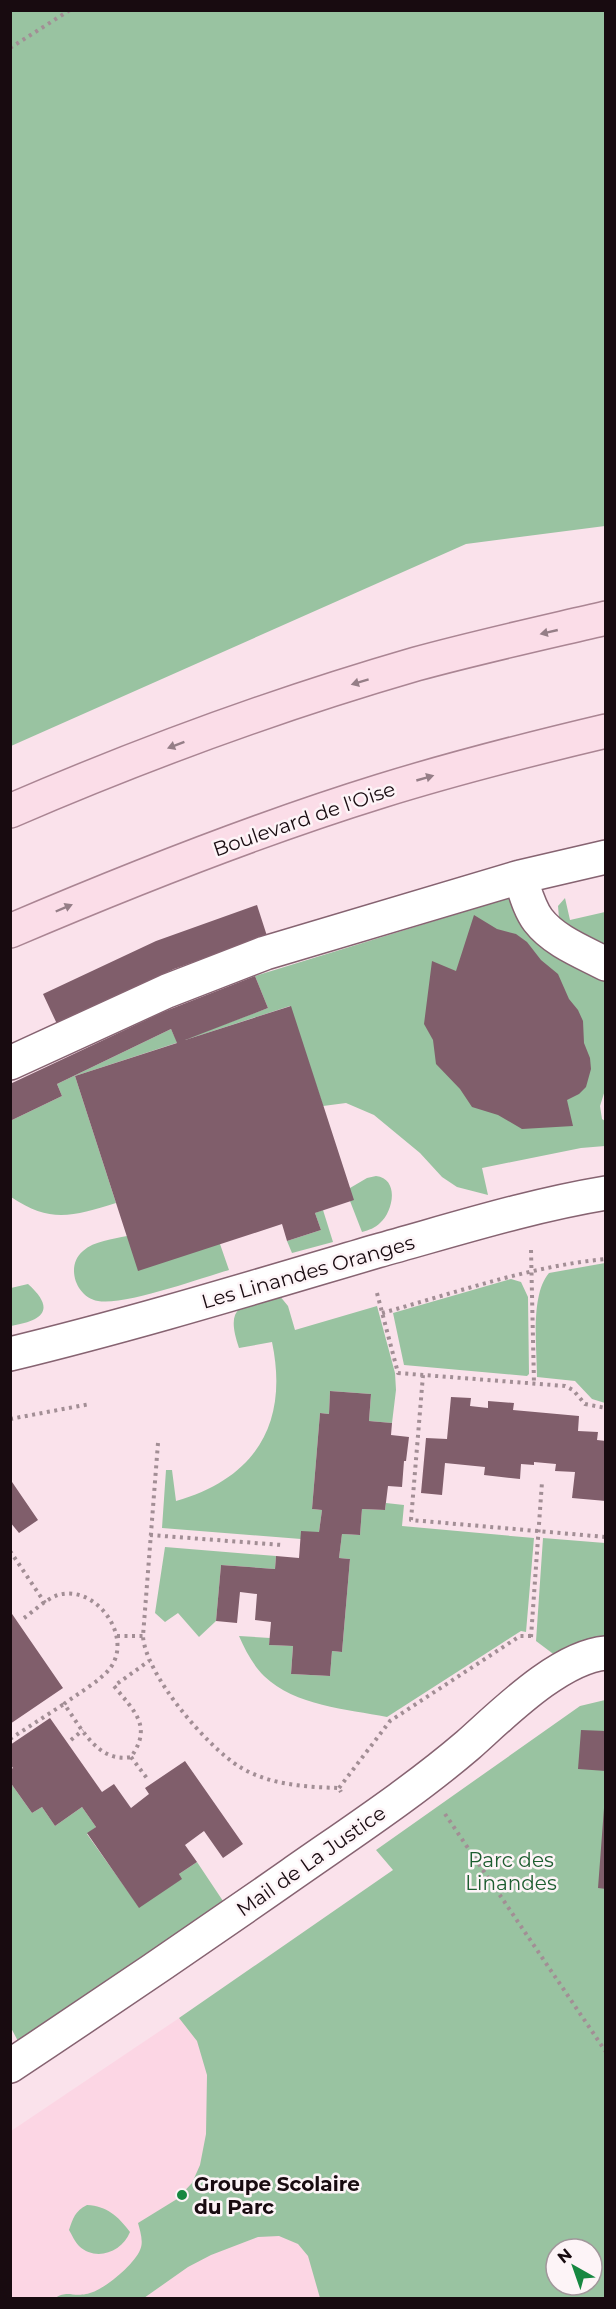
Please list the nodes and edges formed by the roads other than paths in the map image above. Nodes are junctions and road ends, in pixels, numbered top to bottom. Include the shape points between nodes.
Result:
1 (606, 618) edge
2 (606, 730) edge
3 (10, 811) edge
4 (606, 857) edge
5 (520, 877) junction
6 (10, 931) edge
7 (606, 964) edge
8 (10, 1063) edge
9 (606, 1193) edge
10 (10, 1354) edge
11 (606, 1653) edge
12 (10, 2067) edge

1 -> 3 main road via 417,664 314,696 127,763
6 -> 2 main road, Boulevard de l'Oise via 282,824 455,770
4 - 5 street
5 - 7 street via 539,921 557,938
5 - 8 street via 265,953 167,990
9 - 10 street, Les Linandes Oranges via 564,1200
11 - 12 street, Mail de La Justice via 583,1657 556,1673 423,1782

